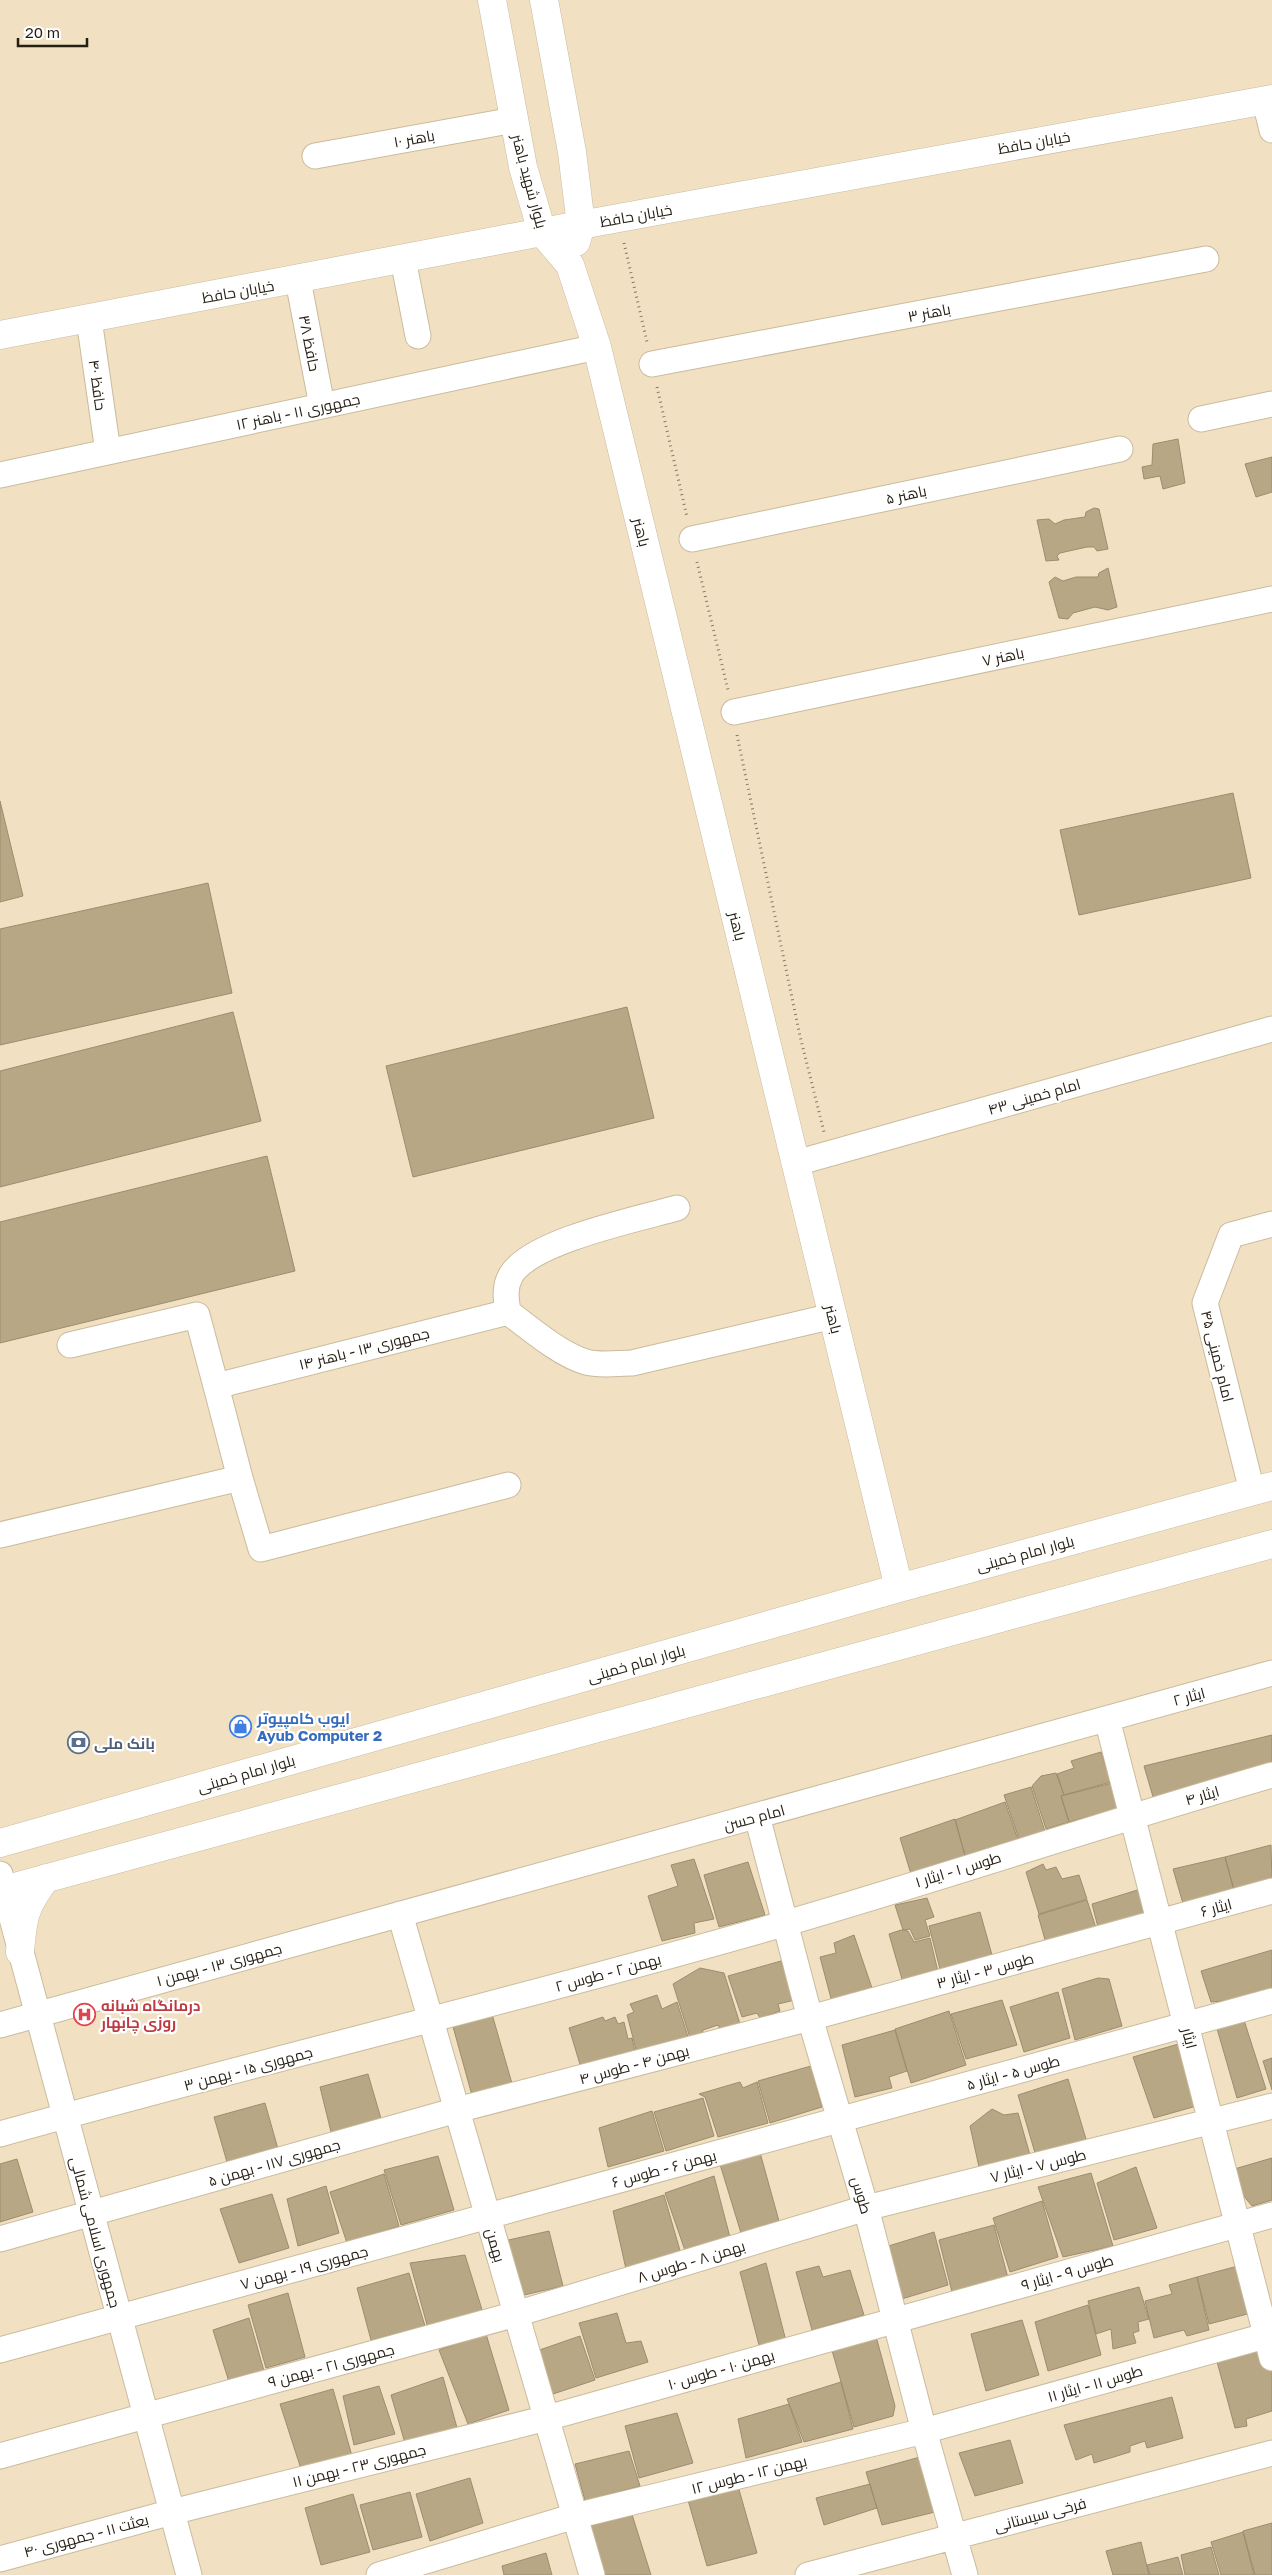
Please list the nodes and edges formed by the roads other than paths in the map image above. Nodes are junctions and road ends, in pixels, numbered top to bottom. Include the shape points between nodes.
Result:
1 (492, 0) edge
2 (544, 0) edge
3 (1268, 100) edge
4 (514, 120) junction
5 (1272, 130) edge
6 (315, 156) dead end
7 (581, 225) junction
8 (542, 232) junction
9 (1206, 259) dead end
10 (403, 260) junction
11 (570, 265) junction
12 (298, 280) junction
13 (89, 319) junction
14 (0, 335) edge
15 (418, 336) dead end
16 (597, 347) junction
17 (652, 364) road end
18 (1272, 404) edge
19 (322, 406) junction
20 (1201, 419) dead end
21 (1120, 449) dead end
22 (108, 452) junction
23 (0, 475) edge
24 (692, 539) road end
25 (1272, 599) edge
26 (734, 712) road end
27 (1272, 1029) edge
28 (796, 1163) junction
29 (676, 1208) dead end
30 (1272, 1224) edge
31 (508, 1312) junction
32 (833, 1316) junction
33 (70, 1345) dead end
34 (216, 1386) junction
35 (240, 1478) junction
36 (508, 1485) dead end
37 (1262, 1488) edge
38 (0, 1535) edge
39 (1272, 1544) edge
40 (899, 1588) junction
41 (1272, 1673) edge
42 (1107, 1719) junction
43 (1272, 1775) edge
44 (1132, 1815) junction
45 (757, 1816) junction
46 (0, 1843) edge
47 (46, 1878) junction
48 (1, 1885) edge
49 (1272, 1892) edge
50 (400, 1914) junction
51 (1159, 1922) junction
52 (785, 1923) junction
53 (0, 1931) edge
54 (20, 1952) junction
55 (1272, 2001) edge
56 (38, 2014) junction
57 (810, 2018) junction
58 (431, 2021) junction
59 (0, 2024) edge
60 (1186, 2024) junction
61 (1272, 2106) edge
62 (457, 2110) junction
63 (65, 2116) junction
64 (840, 2120) junction
65 (1211, 2122) junction
66 (0, 2134) edge
67 (866, 2208) junction
68 (92, 2214) junction
69 (1272, 2215) edge
70 (488, 2216) junction
71 (1238, 2225) junction
72 (0, 2239) edge
73 (516, 2314) junction
74 (119, 2317) junction
75 (896, 2320) junction
76 (1270, 2342) edge
77 (0, 2350) edge
78 (146, 2416) junction
79 (546, 2418) junction
80 (924, 2431) junction
81 (1272, 2453) edge
82 (0, 2456) edge
83 (172, 2512) junction
84 (575, 2516) junction
85 (954, 2537) junction
86 (0, 2559) edge
87 (189, 2575) edge
88 (379, 2575) edge
89 (592, 2575) edge
90 (808, 2575) edge
91 (965, 2575) edge

1 - 4 main road, بلوار شهید باهنر
2 - 7 main road via 572,152
3 - 5 street
3 - 7 main road, خیابان حافظ
4 - 6 street, باهنر ۱۰
4 - 8 main road, بلوار شهید باهنر via 523,167
7 - 8 main road, خیابان حافظ
7 - 11 main road
8 - 10 main road, خیابان حافظ
8 - 11 main road, بلوار شهید باهنر
9 - 17 street, باهنر ۳
10 - 12 main road, خیابان حافظ
10 - 15 street
11 - 16 main road, باهنر
12 - 13 main road, خیابان حافظ
12 - 19 street, حافظ ۳۸
13 - 14 main road, خیابان حافظ
13 - 22 street, حافظ ۴۰
16 - 19 street, جمهوری ۱۱ - باهنر ۱۲
16 - 28 main road, باهنر
18 - 20 street
19 - 22 street, جمهوری ۱۱ - باهنر ۱۲
21 - 24 street, باهنر ۵
22 - 23 street, جمهوری ۱۱ - باهنر ۱۲
25 - 26 street, باهنر ۷
27 - 28 street, امام خمینی ۴۳
28 - 32 main road, باهنر
29 - 31 street via 585,1234 525,1259 511,1275 505,1292
30 - 37 street, امام خمینی ۴۵ via 1231,1236 1205,1303
31 - 32 street via 556,1346 586,1362 611,1364 632,1363
31 - 34 street, جمهوری ۱۳ - باهنر ۱۴
32 - 40 main road, باهنر
33 - 34 street via 197,1315
34 - 35 street
35 - 36 street via 261,1550
35 - 38 street
37 - 40 main road, بلوار امام خمینی
39 - 47 main road
40 - 46 main road, بلوار امام خمینی
41 - 42 street, ایثار ۲
42 - 44 street, ایثار
42 - 45 street, امام حسن
43 - 44 street, ایثار ۴
44 - 51 street, ایثار
44 - 52 street, طوس ۱ - ایثار ۱
45 - 50 street, امام حسن
45 - 52 street, طوس
47 - 48 main road
47 - 54 main road via 28,1902 22,1923
48 - 54 street, جمهوری اسلامی شمالی
49 - 51 street, ایثار ۶
50 - 56 street, جمهوری ۱۳ - بهمن ۱
50 - 58 street, بهمن
51 - 57 street, طوس ۳ - ایثار ۳
51 - 60 street, ایثار
52 - 57 street, طوس
52 - 58 street, بهمن ۲ - طوس ۲
53 - 54 main road
54 - 56 street, جمهوری اسلامی شمالی
55 - 60 street, طوس ۵ - ایثار ۵
56 - 59 street, جمهوری ۱۳ - بهمن ۱
56 - 63 street, جمهوری اسلامی شمالی
57 - 62 street, بهمن ۴ - طوس ۴
57 - 64 street, طوس
58 - 62 street, بهمن
58 - 63 street, جمهوری ۱۵ - بهمن ۳
60 - 64 street, طوس ۵ - ایثار ۵
60 - 65 street, ایثار
61 - 65 street, طوس ۷ - ایثار ۷
62 - 68 street, جمهوری ۱۱۷ - بهمن ۵
62 - 70 street, بهمن
63 - 66 street, جمهوری ۱۵ - بهمن ۳
63 - 68 street, جمهوری اسلامی شمالی
64 - 67 street, طوس
64 - 70 street, بهمن ۶ - طوس ۶
65 - 67 street, طوس ۷ - ایثار ۷
65 - 71 street, ایثار
67 - 73 street, بهمن ۸ - طوس ۸
67 - 75 street, طوس
68 - 72 street, جمهوری ۱۱۷ - بهمن ۵
68 - 74 street, جمهوری اسلامی شمالی
69 - 71 street, طوس ۹ - ایثار ۹
70 - 73 street, بهمن
70 - 74 street, جمهوری ۱۹ - بهمن ۷
71 - 75 street, طوس ۹ - ایثار ۹
71 - 76 street, ایثار
73 - 78 street, جمهوری ۲۱ - بهمن ۹
73 - 79 street, بهمن
74 - 77 street, جمهوری ۱۹ - بهمن ۷
74 - 78 street, جمهوری اسلامی شمالی
75 - 79 street, بهمن ۱۰ - طوس ۱۰
75 - 80 street, طوس
76 - 80 street, طوس ۱۱ - ایثار ۱۱
78 - 82 street, جمهوری ۲۱ - بهمن ۹
78 - 83 street, جمهوری اسلامی شمالی
79 - 83 street, جمهوری ۲۳ - بهمن ۱۱
79 - 84 street, بهمن
80 - 84 street, بهمن ۱۲ - طوس ۱۲
80 - 85 street, طوس
81 - 85 street, فرخی سیستانی
83 - 86 street, بعثت ۱۱ - جمهوری ۴۰
83 - 87 street, جمهوری اسلامی شمالی
84 - 88 street, بهمن ۱۲ - طوس ۱۲
84 - 89 street, بهمن
85 - 90 street, فرخی سیستانی
85 - 91 street, طوس

